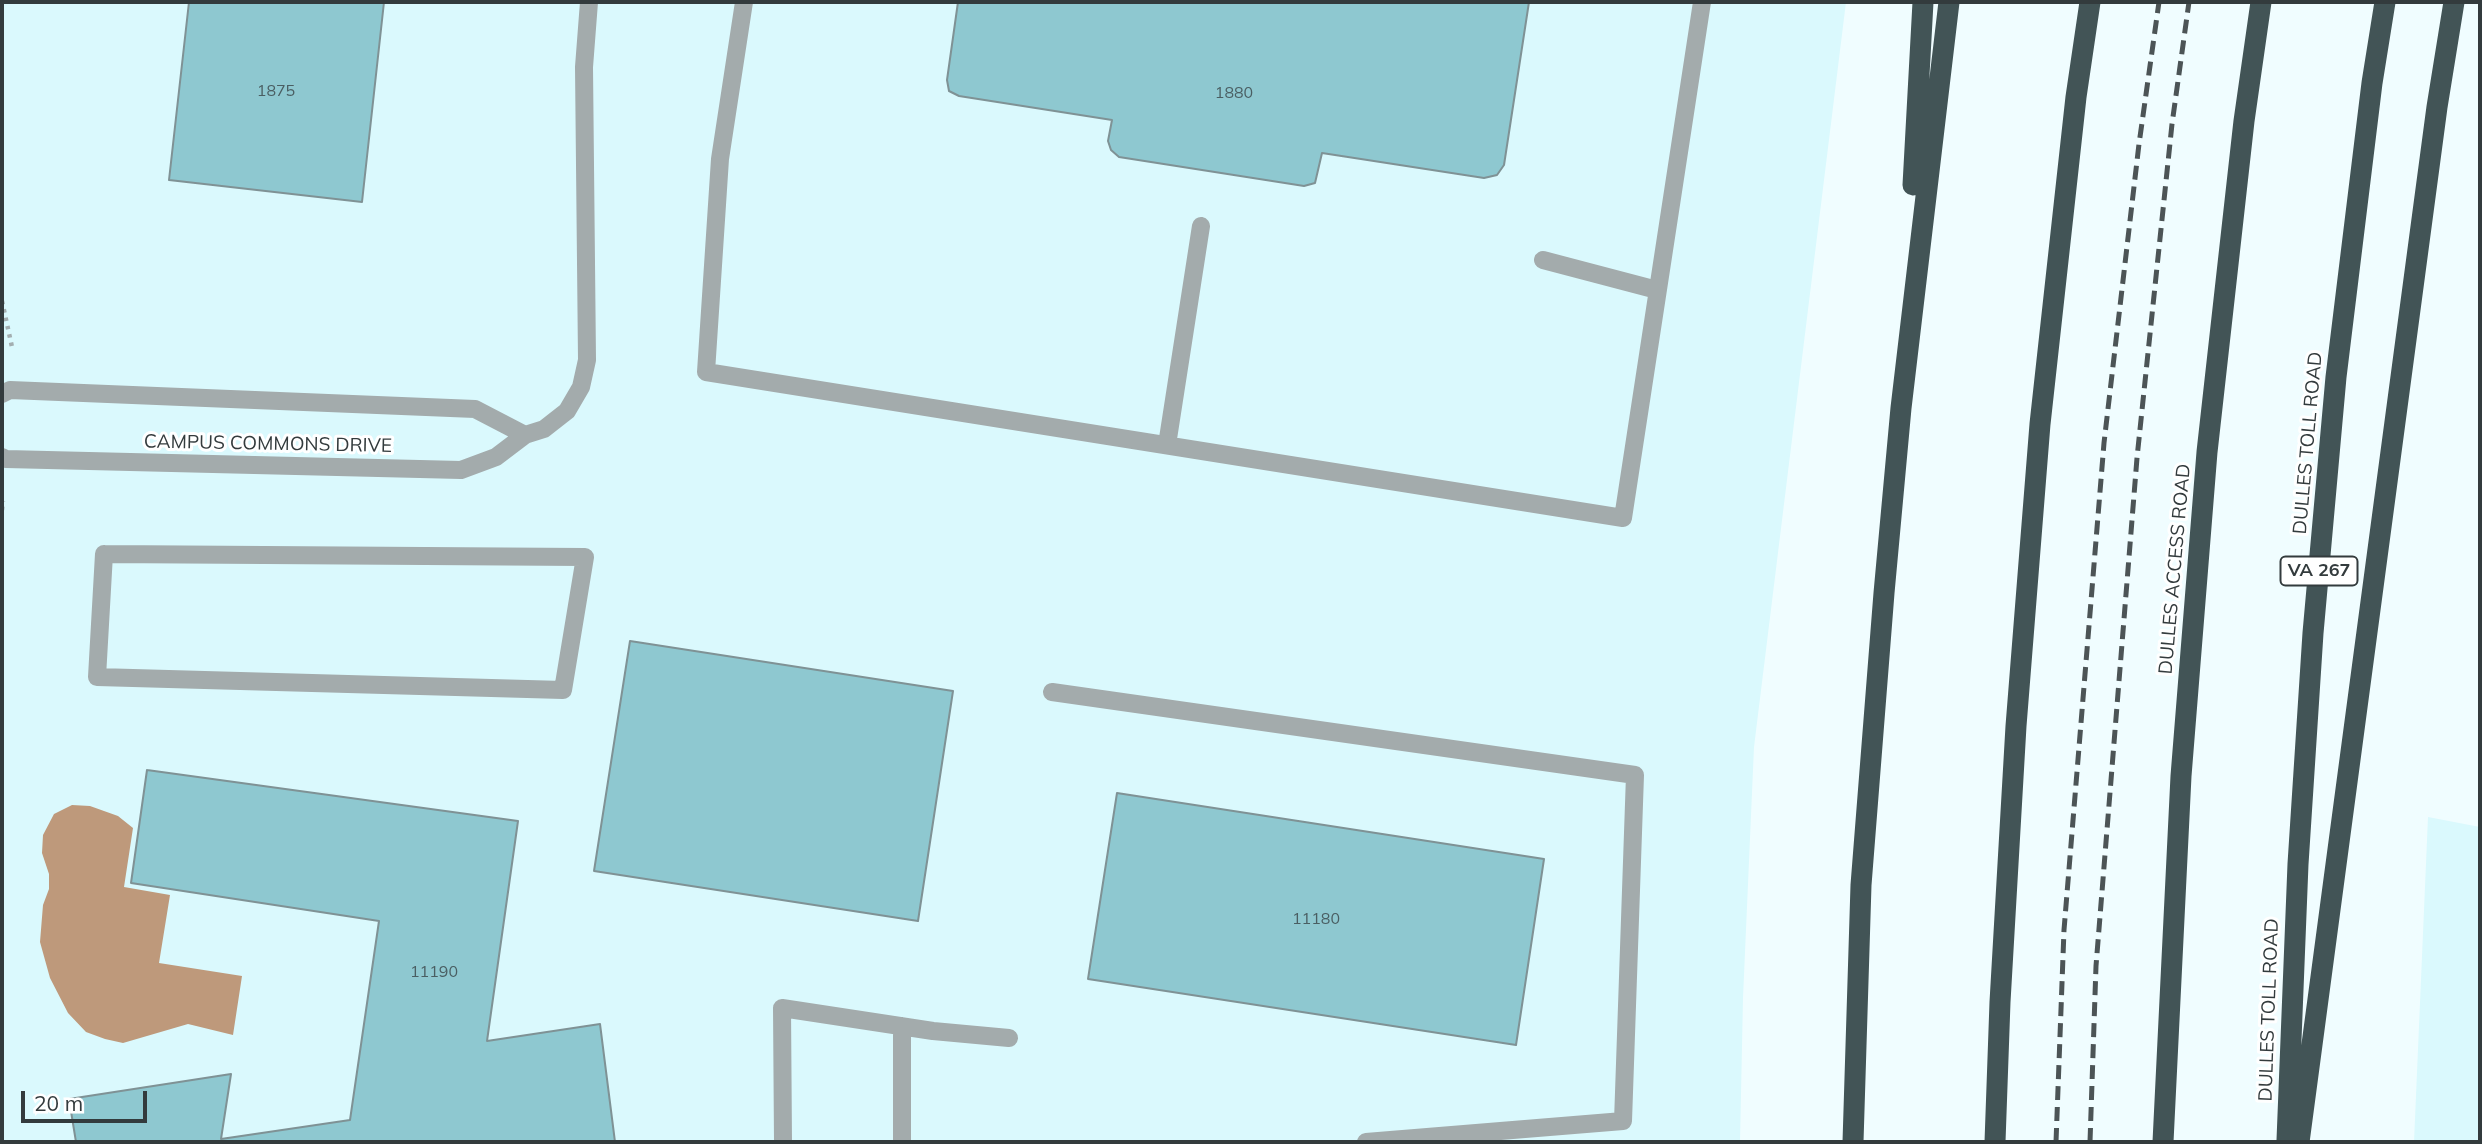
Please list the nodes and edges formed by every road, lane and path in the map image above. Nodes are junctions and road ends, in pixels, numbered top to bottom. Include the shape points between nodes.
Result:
1 (589, 2) edge
2 (744, 2) edge
3 (1702, 2) edge
4 (1923, 2) edge
5 (1949, 2) edge
6 (2090, 2) edge
7 (2261, 2) edge
8 (2385, 2) edge
9 (2454, 2) edge
10 (1201, 226) dead end
11 (1543, 260) dead end
12 (1657, 290) junction
13 (2, 301) edge
14 (12, 347) dead end
15 (2, 394) edge
16 (1901, 408) junction
17 (525, 435) junction
18 (1167, 445) junction
19 (2, 457) edge
20 (3, 501) edge
21 (2, 510) edge
22 (585, 557) joint
23 (1052, 692) dead end
24 (902, 1026) junction
25 (1009, 1038) dead end
26 (783, 1142) edge
27 (902, 1142) edge
28 (1366, 1142) edge
29 (1853, 1142) edge
30 (1995, 1142) edge
31 (2163, 1142) edge
32 (2287, 1142) edge
33 (2299, 1142) edge

1 - 17 street, CAMPUS COMMONS DRIVE via 584,67 587,360 581,387 567,411 544,429
2 - 18 street via 720,159 706,372
3 - 12 street
4 - 16 highway
5 - 16 highway
6 - 30 highway via 2040,424 2015,740
7 - 31 highway, DULLES ACCESS ROAD via 2207,452 2181,776
8 - 32 highway, DULLES TOLL ROAD / VA 267 via 2336,377 2314,620
9 - 33 highway
10 - 18 street
11 - 12 street
12 - 18 street via 1623,518
13 - 14 path
15 - 17 street via 10,390 475,409
16 - 29 highway via 1861,885
17 - 19 street, CAMPUS COMMONS DRIVE via 496,457 461,470
20 - 21 path
22 - 22 street via 104,554 97,677 563,690
23 - 28 street via 1635,775 1623,1121
24 - 25 street
24 - 26 street via 782,1008
24 - 27 street

